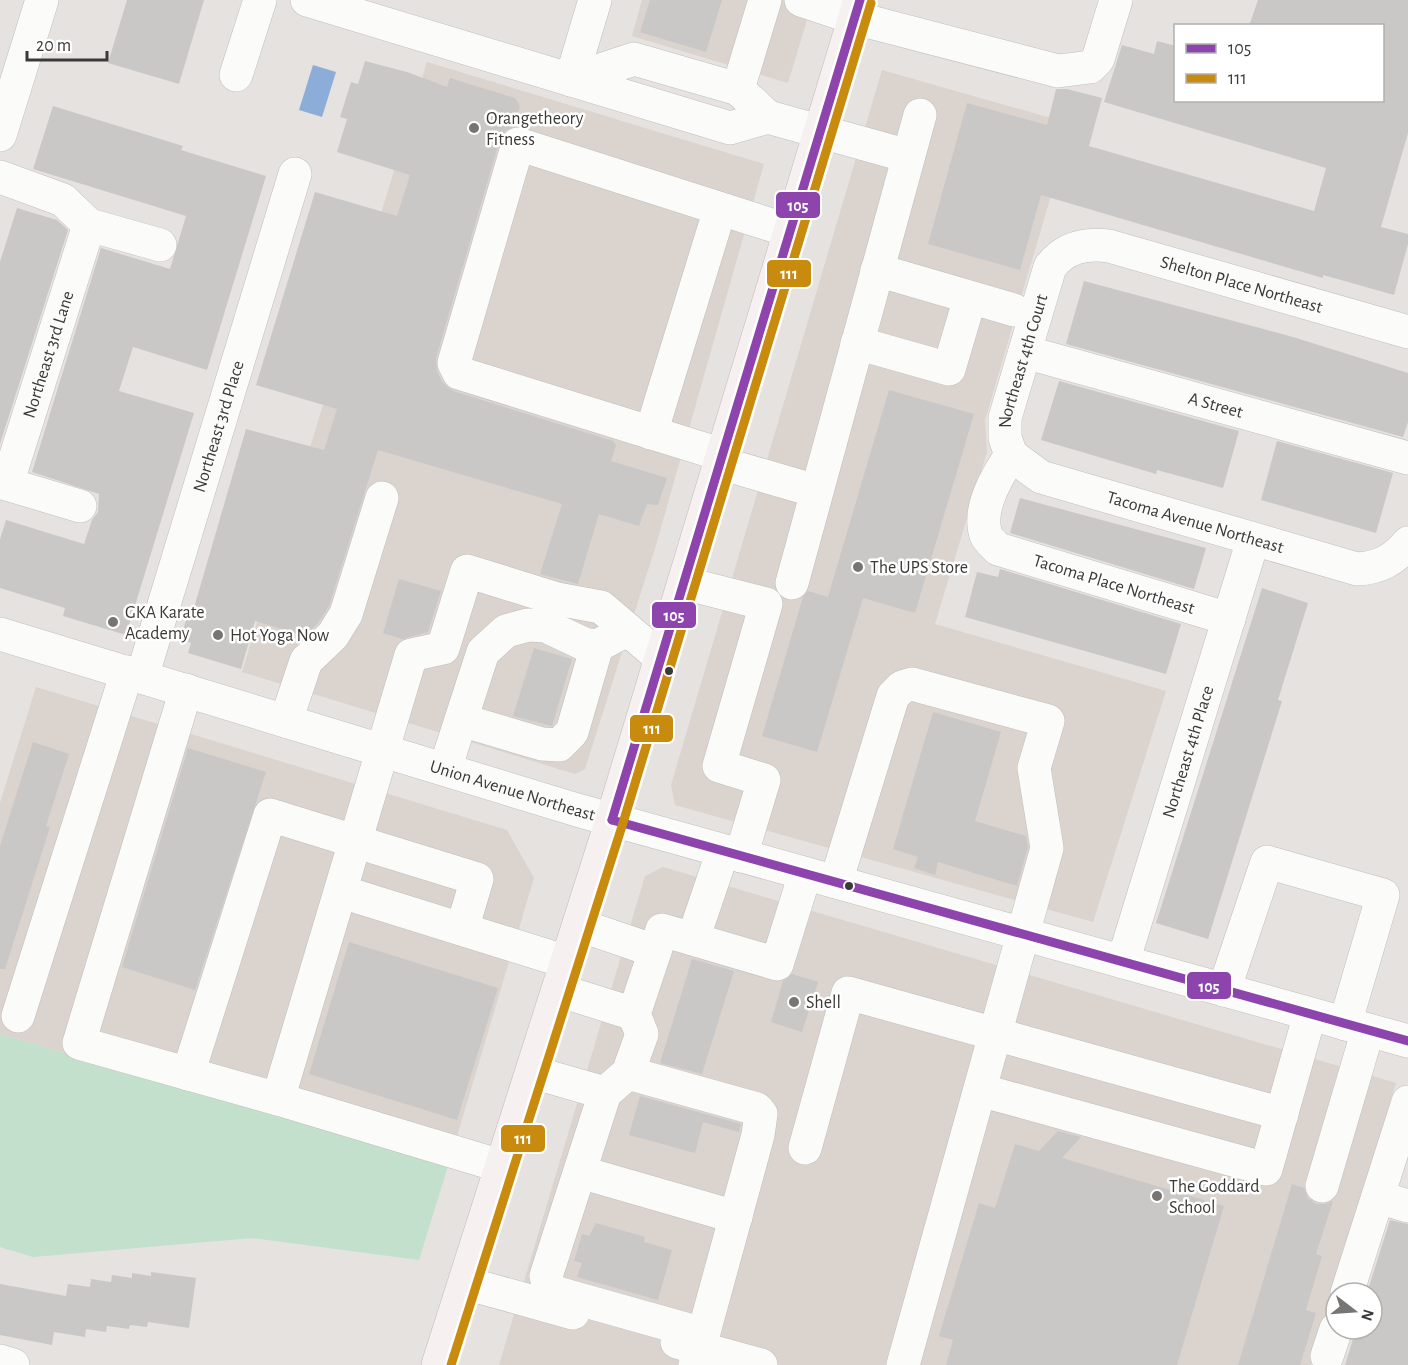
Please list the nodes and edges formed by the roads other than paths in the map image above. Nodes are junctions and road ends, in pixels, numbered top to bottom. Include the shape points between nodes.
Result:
1 (42, 0) edge
2 (260, 0) edge
3 (307, 0) edge
4 (595, 0) edge
5 (765, 0) edge
6 (801, 0) edge
7 (1116, 0) edge
8 (858, 9) edge
9 (237, 75) dead end
10 (571, 80) junction
11 (738, 89) junction
12 (920, 115) dead end
13 (768, 117) junction
14 (820, 132) junction
15 (0, 135) edge
16 (908, 156) junction
17 (295, 174) dead end
18 (0, 177) edge
19 (720, 209) junction
20 (89, 225) junction
21 (790, 231) junction
22 (160, 244) dead end
23 (1074, 248) joint
24 (877, 270) junction
25 (970, 298) junction
26 (1014, 310) dead end
27 (1408, 332) edge
28 (857, 343) junction
29 (1025, 352) junction
30 (651, 433) junction
31 (1011, 455) junction
32 (1408, 458) edge
33 (721, 459) junction
34 (3, 483) edge
35 (816, 491) junction
36 (382, 498) dead end
37 (80, 506) dead end
38 (1253, 540) junction
39 (998, 549) joint
40 (1397, 553) edge
41 (684, 583) junction
42 (792, 583) dead end
43 (1229, 619) junction
44 (627, 630) junction
45 (0, 634) edge
46 (597, 646) junction
47 (661, 658) junction
48 (134, 675) junction
49 (186, 690) junction
50 (461, 720) junction
51 (286, 721) junction
52 (385, 751) junction
53 (445, 769) junction
54 (612, 820) junction
55 (358, 840) junction
56 (732, 853) junction
57 (805, 874) junction
58 (836, 882) junction
59 (348, 894) junction
60 (579, 925) junction
61 (462, 929) junction
62 (1023, 934) junction
63 (693, 939) junction
64 (655, 951) junction
65 (1123, 962) junction
66 (562, 976) junction
67 (1224, 990) junction
68 (634, 1014) junction
69 (1310, 1014) junction
70 (18, 1016) dead end
71 (1357, 1027) junction
72 (995, 1034) junction
73 (1408, 1041) edge
74 (532, 1072) junction
75 (188, 1074) junction
76 (617, 1083) junction
77 (980, 1090) junction
78 (284, 1101) junction
79 (1408, 1102) edge
80 (1282, 1114) junction
81 (805, 1148) dead end
82 (501, 1166) junction
83 (580, 1172) junction
84 (1322, 1186) dead end
85 (1393, 1202) edge
86 (736, 1217) junction
87 (1353, 1281) edge
88 (465, 1283) junction
89 (699, 1349) edge
90 (0, 1361) edge
91 (13, 1365) edge
92 (438, 1365) edge
93 (761, 1365) edge
94 (903, 1365) edge

1 - 15 street
2 - 9 street
3 - 10 street
4 - 10 street
5 - 11 street
6 - 8 street
7 - 8 street via 1098,59 1078,71 1058,71
8 - 14 main road
10 - 11 street via 634,59
10 - 13 street via 730,128
11 - 13 street
12 - 16 street
13 - 14 street
14 - 16 street
14 - 21 main road
16 - 24 street
17 - 48 street, Northeast 3rd Place
18 - 20 street via 63,200
19 - 21 street
19 - 30 street
19 - 30 street via 518,144 454,363 459,373
20 - 22 street
20 - 34 street, Northeast 3rd Lane
21 - 33 main road
23 - 27 street, Shelton Place Northeast via 1089,244 1109,246
23 - 29 street, Northeast 4th Court via 1060,254 1050,267
24 - 25 street
24 - 28 street
25 - 26 street
25 - 28 street via 949,369
28 - 35 street
29 - 31 street, Northeast 4th Court via 1005,418 1005,438
29 - 32 street, A Street
30 - 33 street
31 - 38 street, Tacoma Avenue Northeast via 1041,477
31 - 39 street, Northeast 4th Court via 995,478 983,522 987,537
33 - 35 street
33 - 41 main road
34 - 37 street
35 - 42 street
36 - 51 street via 346,614 333,635 306,662
38 - 40 street, Tacoma Avenue Northeast via 1357,569 1372,568
38 - 43 street, Northeast 4th Place
39 - 43 street, Tacoma Place Northeast
41 - 47 main road
41 - 56 street via 766,604 719,766 764,780
43 - 65 street, Northeast 4th Place
44 - 46 street
44 - 47 street
44 - 52 street via 601,608 557,599 467,571 443,648 411,656
45 - 48 street, Union Avenue Northeast
46 - 50 street via 584,645 546,626 528,625 506,631 483,652
46 - 50 street via 572,732 559,745 542,744
47 - 54 main road
48 - 49 street, Union Avenue Northeast
48 - 70 street, Northeast 3rd Place
49 - 51 street, Union Avenue Northeast
49 - 75 street via 79,1043
50 - 53 street
51 - 52 street, Union Avenue Northeast
52 - 53 street, Union Avenue Northeast
52 - 55 street
53 - 54 street, Union Avenue Northeast
54 - 56 street, Union Avenue Northeast
54 - 60 main road
55 - 59 street
55 - 61 street via 477,879
55 - 75 street via 270,814
56 - 57 street, Union Avenue Northeast
56 - 63 street
57 - 58 street, Union Avenue Northeast
57 - 63 street via 777,964
58 - 62 street, Union Avenue Northeast
58 - 62 street via 892,696 902,687 912,684 1048,721 1034,768 1047,848
59 - 61 street
59 - 78 street
60 - 64 street
60 - 66 main road
61 - 66 street
62 - 65 street, Union Avenue Northeast
62 - 72 street
63 - 64 street via 662,930
64 - 68 street
65 - 67 street, Union Avenue Northeast
66 - 68 street
66 - 74 main road
67 - 69 street, Union Avenue Northeast
67 - 71 street via 1267,862 1383,895
68 - 76 street via 642,1034
69 - 71 street, Union Avenue Northeast
69 - 80 street
71 - 73 street, Union Avenue Northeast
71 - 84 street
72 - 77 street
72 - 80 street
72 - 81 street via 848,993
74 - 76 street
74 - 82 main road
75 - 78 street
76 - 83 street
76 - 86 street via 757,1109 761,1114 758,1135
77 - 80 street via 1266,1169
77 - 94 street
78 - 82 street
79 - 85 street
82 - 88 main road
83 - 86 street
83 - 89 street via 546,1276 550,1291
85 - 87 street
86 - 89 street
88 - 89 street
88 - 92 main road
89 - 93 street
90 - 91 street

